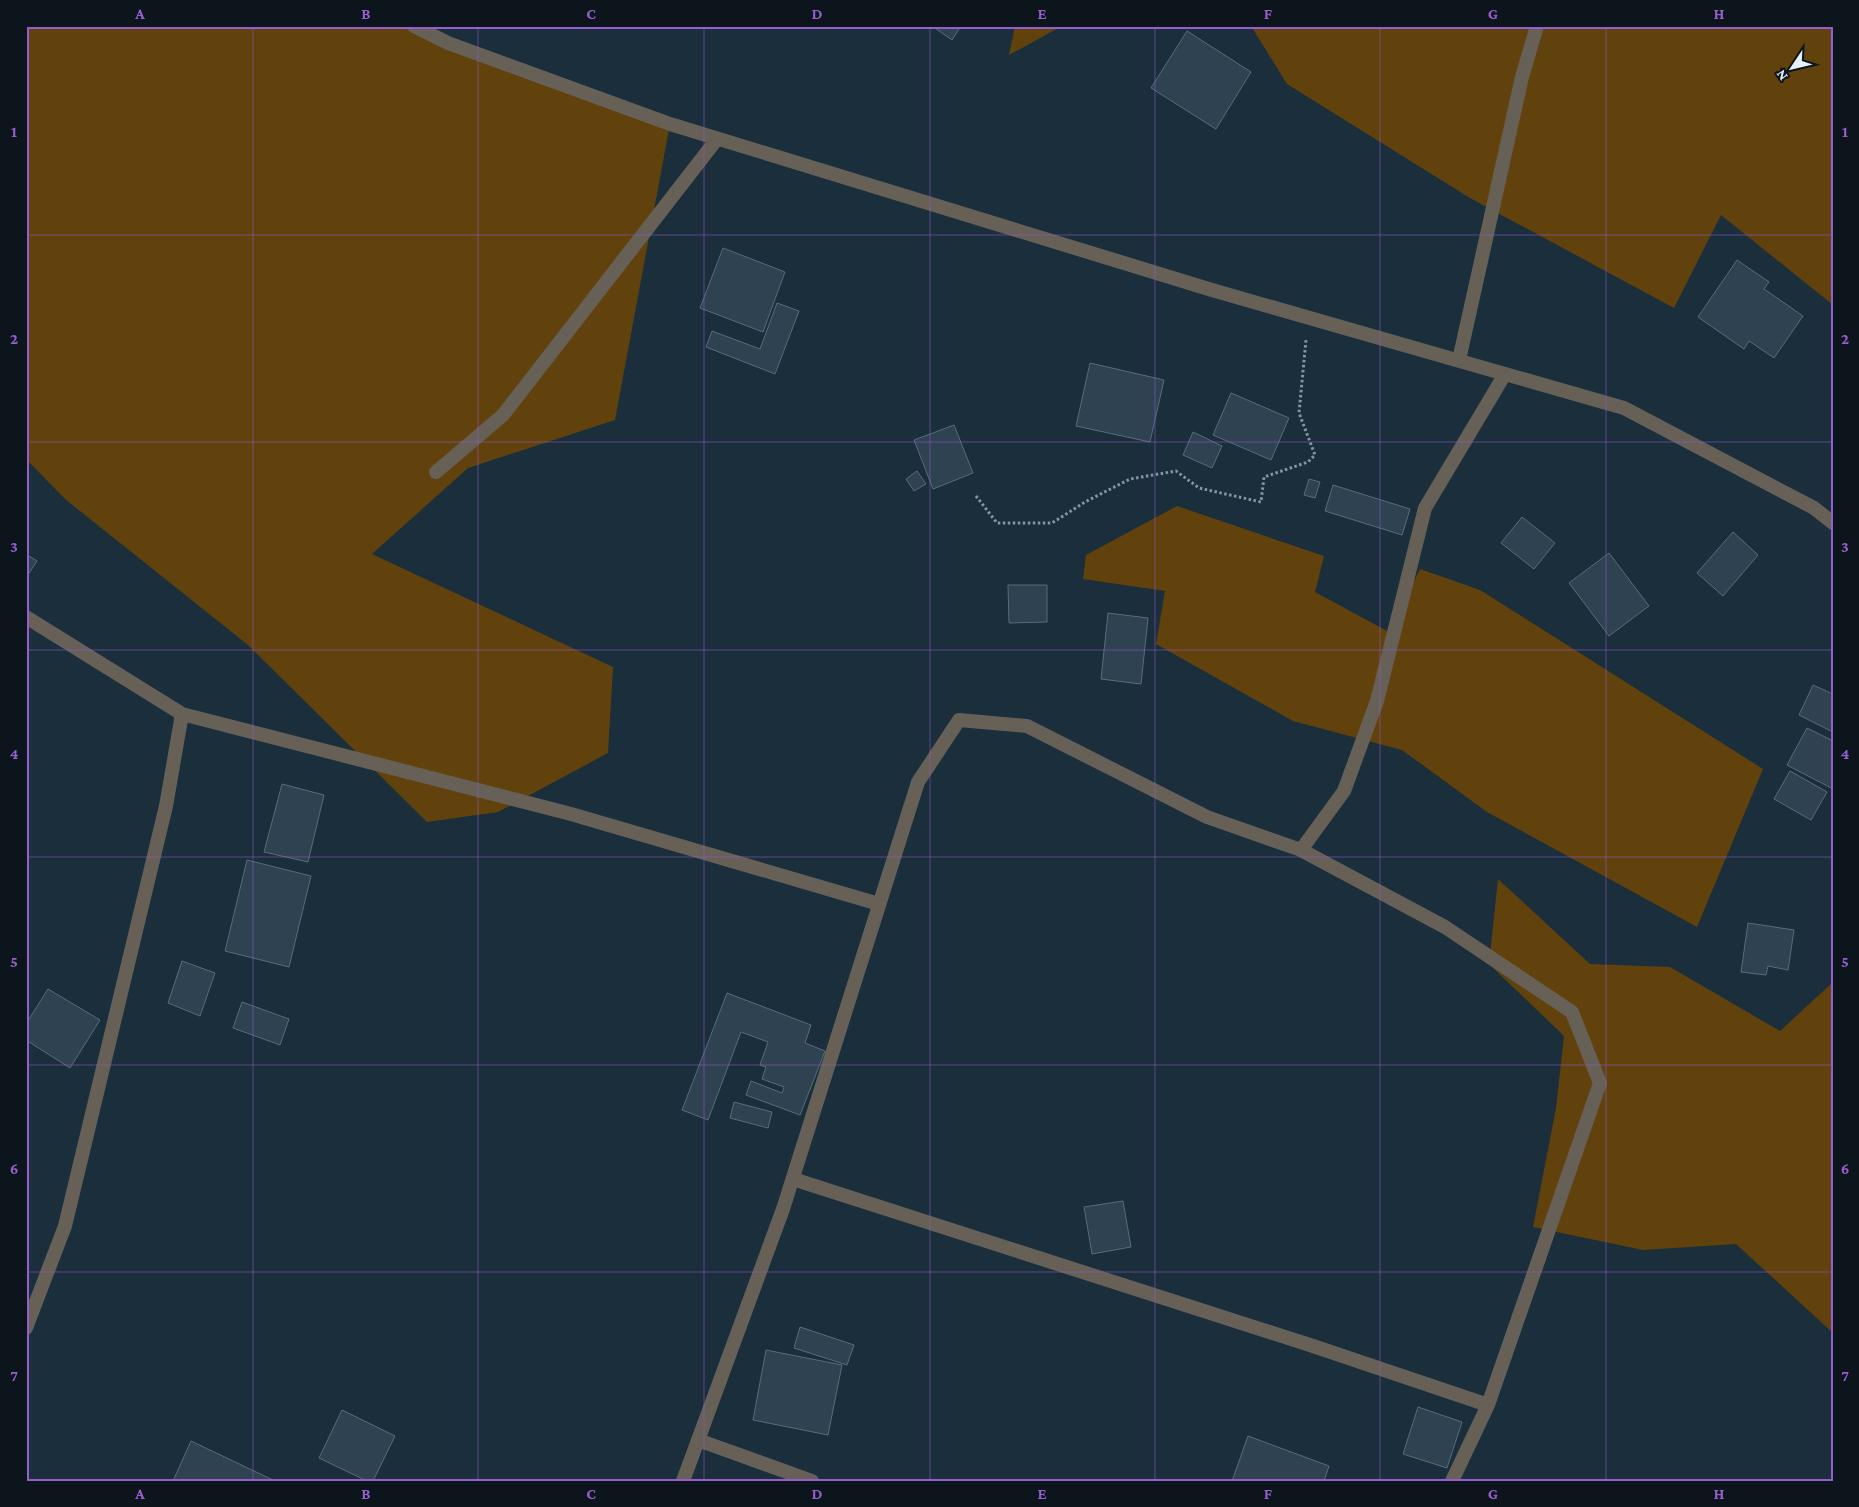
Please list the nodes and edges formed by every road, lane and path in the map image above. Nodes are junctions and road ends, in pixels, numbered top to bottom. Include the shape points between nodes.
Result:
1 (414, 26) edge
2 (1536, 26) edge
3 (717, 139) junction
4 (1308, 317) junction
5 (1459, 360) junction
6 (1505, 374) junction
7 (436, 472) dead end
8 (976, 496) dead end
9 (1833, 523) edge
10 (26, 617) edge
11 (182, 714) junction
12 (1301, 850) junction
13 (879, 904) junction
14 (793, 1180) junction
15 (26, 1328) edge
16 (1488, 1405) junction
17 (698, 1440) junction
18 (682, 1481) edge
19 (812, 1481) edge
20 (1452, 1481) edge

1 - 3 street via 448,43
2 - 5 street
3 - 4 street
3 - 7 street via 502,415
4 - 5 street
4 - 8 path via 1299,413 1315,455 1308,462 1264,477 1261,502 1199,488 1176,471 1130,479 1052,522 997,523
5 - 6 street
6 - 9 street via 1624,408 1814,508
6 - 12 street via 1425,508 1377,701 1344,791
10 - 11 street
11 - 13 street via 571,814
11 - 15 street via 166,806 65,1226
12 - 13 street via 1207,816 1027,726 959,720 918,782
12 - 16 street via 1445,927 1572,1012 1600,1083
13 - 14 street
14 - 16 street
14 - 17 street
16 - 20 street
17 - 18 street
17 - 19 street

